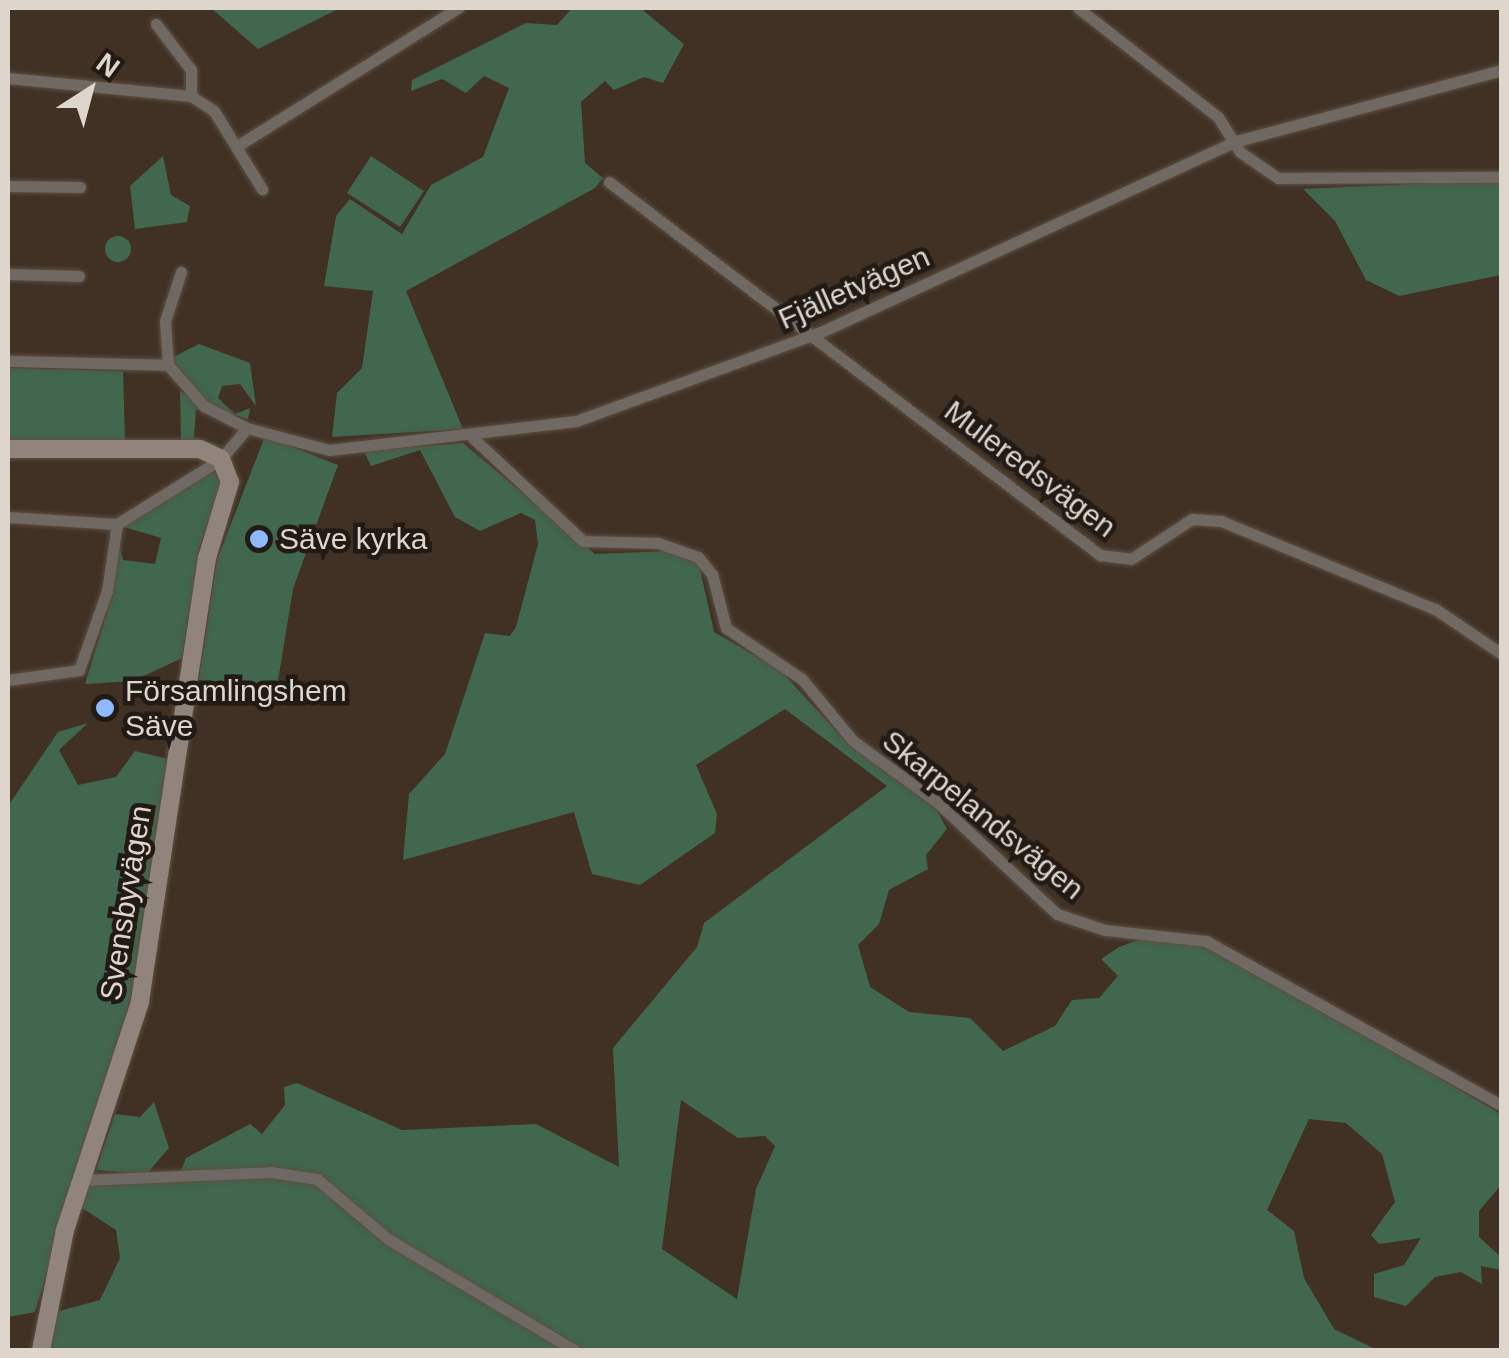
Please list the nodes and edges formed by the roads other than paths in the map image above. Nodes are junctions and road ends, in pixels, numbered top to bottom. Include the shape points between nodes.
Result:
1 (458, 8) edge
2 (1078, 8) edge
3 (156, 24) dead end
4 (1502, 70) edge
5 (8, 78) edge
6 (190, 96) junction
7 (1237, 141) junction
8 (237, 146) junction
9 (1502, 177) edge
10 (609, 182) dead end
11 (8, 186) edge
12 (80, 187) dead end
13 (262, 189) dead end
14 (181, 272) dead end
15 (8, 274) edge
16 (79, 276) dead end
17 (811, 336) junction
18 (8, 361) edge
19 (168, 364) junction
20 (247, 428) junction
21 (473, 438) junction
22 (8, 449) edge
23 (221, 459) junction
24 (8, 517) edge
25 (117, 524) junction
26 (1502, 654) edge
27 (8, 680) edge
28 (1502, 1106) edge
29 (84, 1180) junction
30 (41, 1350) edge
31 (574, 1350) edge

1 - 8 street
2 - 7 street
3 - 6 street via 191,70
4 - 7 street, Fjälletvägen
5 - 6 street
6 - 8 street
7 - 9 street via 1260,166 1300,182
7 - 17 street, Fjälletvägen
8 - 13 street
10 - 17 street, Muleredsvägen
11 - 12 street
14 - 19 street via 165,321
15 - 16 street
17 - 21 street, Fjälletvägen via 576,421
17 - 26 street, Muleredsvägen via 1100,555 1132,560 1192,519 1221,521 1435,609
18 - 19 street
19 - 20 street, Fjälletvägen via 204,406
20 - 21 street, Fjälletvägen via 330,450
20 - 23 street
21 - 28 street, Skarpelandsvägen via 590,544 663,544 702,560 726,628 802,680 857,746 938,803 1065,918 1206,941
22 - 23 street via 194,448
23 - 25 street
23 - 29 street, Svensbyvägen via 230,487 208,558 146,978
24 - 25 street
25 - 27 street via 107,591 79,670
29 - 30 street, Svensbyvägen
29 - 31 street via 271,1172 316,1178 384,1236

